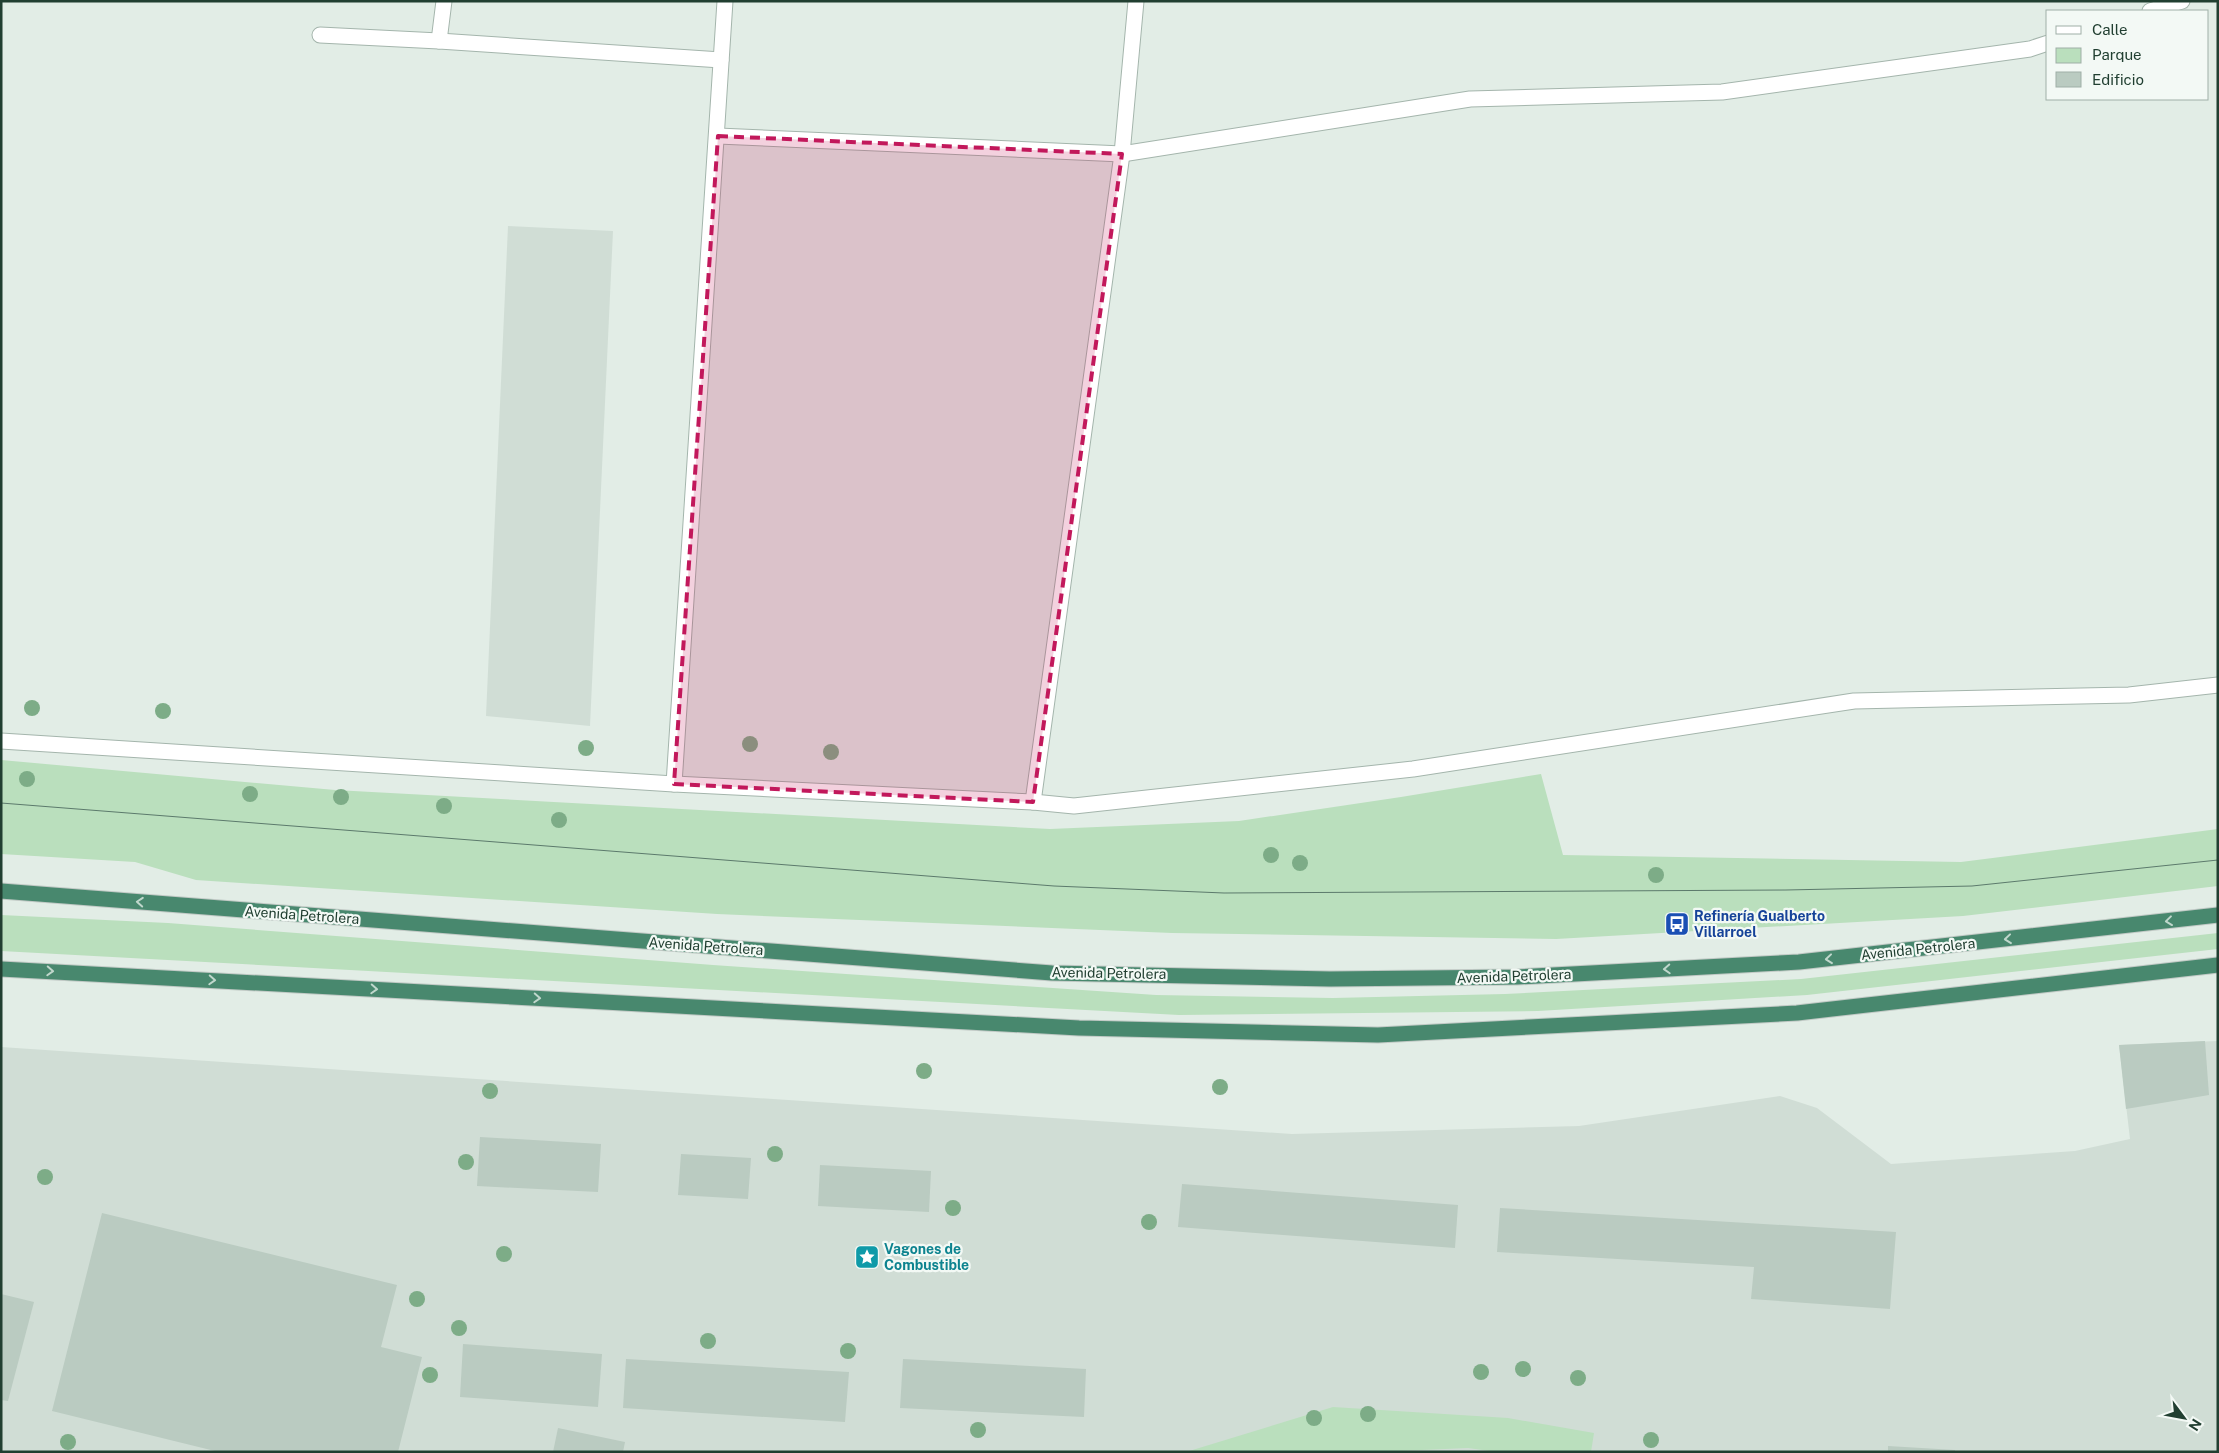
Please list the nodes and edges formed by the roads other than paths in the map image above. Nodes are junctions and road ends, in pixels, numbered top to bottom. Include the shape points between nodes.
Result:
1 (444, 1) edge
2 (725, 1) edge
3 (1136, 1) edge
4 (2182, 1) edge
5 (2153, 10) edge
6 (320, 36) dead end
7 (439, 41) junction
8 (2046, 44) edge
9 (721, 60) junction
10 (718, 136) junction
11 (1122, 154) junction
12 (2218, 685) edge
13 (1, 741) edge
14 (674, 784) junction
15 (1033, 802) junction
16 (1, 892) edge
17 (2218, 916) edge
18 (2218, 965) edge
19 (1, 969) edge

1 - 7 street
2 - 9 street
3 - 11 street
4 - 5 street
6 - 7 street
7 - 9 street
8 - 11 street via 2030,49 1722,92 1470,99
9 - 10 street
10 - 11 street
10 - 14 street
11 - 15 street
12 - 15 street via 2129,696 1854,701 1413,769 1074,806
13 - 14 street
14 - 15 street
17 -> 16 highway, Avenida Petrolera via 1799,962 1517,977 1330,979 1052,973
19 -> 18 highway via 1079,1028 1378,1034 1797,1013

